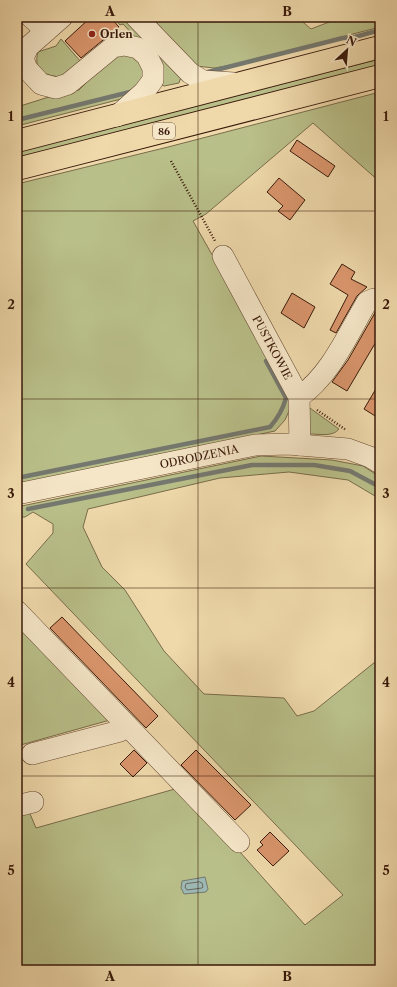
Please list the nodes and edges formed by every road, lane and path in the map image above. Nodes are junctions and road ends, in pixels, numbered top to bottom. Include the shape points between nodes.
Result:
1 (31, 17) edge
2 (62, 17) edge
3 (136, 17) edge
4 (46, 31) junction
5 (380, 47) edge
6 (380, 76) edge
7 (240, 84) junction
8 (117, 116) junction
9 (17, 141) edge
10 (171, 161) dead end
11 (17, 169) edge
12 (223, 256) joint
13 (380, 300) edge
14 (301, 395) junction
15 (350, 433) dead end
16 (300, 445) junction
17 (380, 464) edge
18 (17, 494) edge
19 (17, 611) edge
20 (126, 726) junction
21 (32, 754) dead end
22 (239, 842) dead end

1 - 4 street
2 - 4 street
3 - 7 street via 190,73 203,81
4 - 8 street via 28,48 23,58 27,69 41,84 56,88 68,84 113,47 125,45 138,48 147,56 153,68 153,80 144,92
5 - 7 main road, 86
6 - 11 main road, 86
7 - 8 main road, 86
8 - 9 main road, 86
10 - 12 path
12 - 14 street, PUSTKOWIE
13 - 14 street via 374,298 367,302 318,382
14 - 15 path
14 - 16 street, PUSTKOWIE
16 - 17 street, ODRODZENIA via 348,449 370,457
16 - 18 street, ODRODZENIA via 255,445
19 - 20 street
20 - 21 street via 120,731
20 - 22 street

